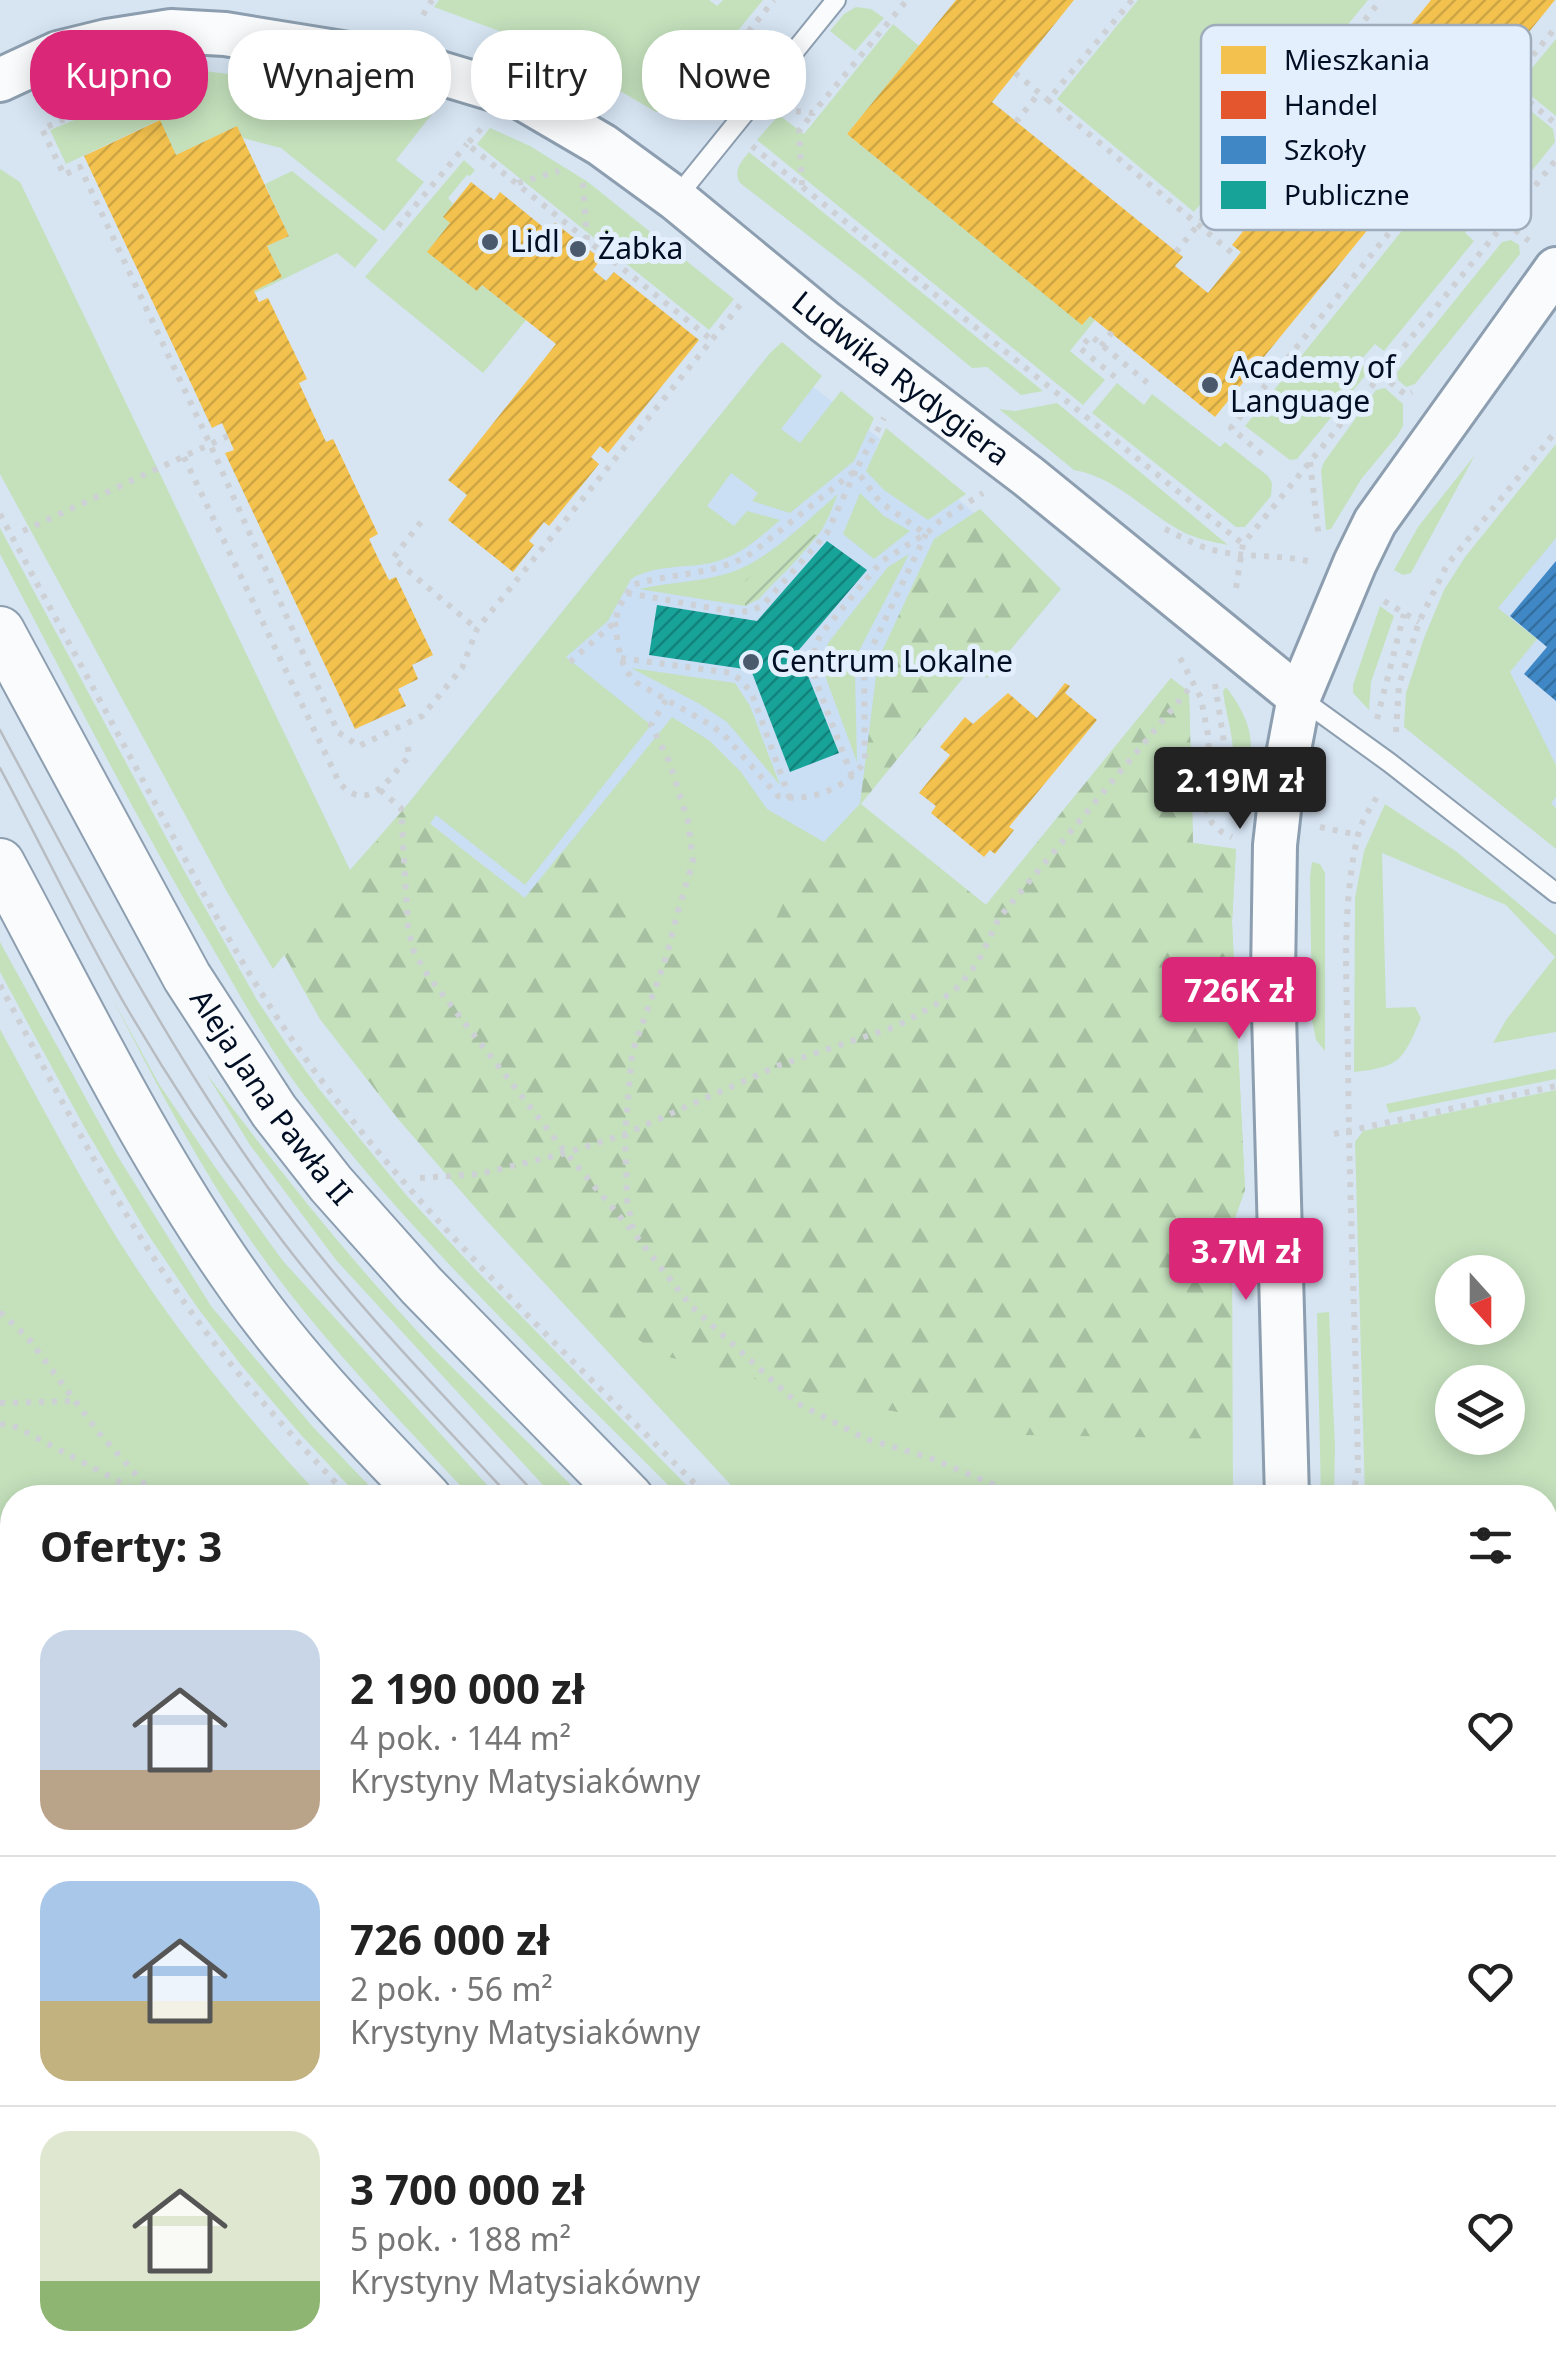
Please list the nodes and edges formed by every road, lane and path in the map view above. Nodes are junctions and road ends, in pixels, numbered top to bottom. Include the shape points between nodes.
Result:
1 (432, 0) edge
2 (774, 0) edge
3 (836, 0) edge
4 (907, 0) edge
5 (1132, 0) edge
6 (1380, 0) edge
7 (422, 15) dead end
8 (1360, 25) edge
9 (1556, 28) edge
10 (1531, 58) edge
11 (1014, 74) dead end
12 (0, 80) edge
13 (1039, 93) junction
14 (1048, 100) junction
15 (1531, 102) edge
16 (813, 112) junction
17 (63, 120) edge
18 (487, 122) dead end
19 (1016, 122) dead end
20 (1556, 124) edge
21 (732, 128) junction
22 (747, 142) junction
23 (468, 144) junction
24 (1556, 160) edge
25 (575, 167) dead end
26 (518, 183) junction
27 (597, 184) dead end
28 (802, 186) junction
29 (1531, 190) edge
30 (676, 198) junction
31 (1201, 220) edge
32 (1198, 224) junction
33 (398, 226) dead end
34 (1201, 226) edge
35 (1205, 230) edge
36 (1392, 230) edge
37 (1498, 230) edge
38 (1514, 230) edge
39 (588, 240) junction
40 (1176, 252) dead end
41 (1238, 257) dead end
42 (1545, 257) edge
43 (753, 308) dead end
44 (1112, 332) dead end
45 (712, 340) junction
46 (1102, 346) junction
47 (1115, 377) dead end
48 (1150, 386) dead end
49 (884, 417) dead end
50 (1556, 431) edge
51 (228, 436) dead end
52 (210, 444) junction
53 (1262, 454) dead end
54 (184, 457) junction
55 (1310, 461) junction
56 (856, 470) junction
57 (984, 493) dead end
58 (0, 514) edge
59 (1152, 519) dead end
60 (422, 522) dead end
61 (23, 531) dead end
62 (926, 534) junction
63 (1242, 544) junction
64 (1240, 555) junction
65 (1308, 561) junction
66 (1320, 564) dead end
67 (1236, 588) dead end
68 (627, 593) junction
69 (1380, 599) dead end
70 (1404, 614) junction
71 (614, 622) junction
72 (1419, 622) junction
73 (477, 629) junction
74 (0, 631) edge
75 (1200, 638) junction
76 (621, 658) junction
77 (570, 662) dead end
78 (1193, 684) junction
79 (1299, 698) junction
80 (666, 700) junction
81 (1376, 726) dead end
82 (408, 741) dead end
83 (1396, 741) dead end
84 (852, 776) junction
85 (1384, 784) dead end
86 (380, 790) junction
87 (790, 799) junction
88 (1244, 816) dead end
89 (1313, 825) dead end
90 (1358, 835) junction
91 (1243, 840) dead end
92 (0, 863) edge
93 (1556, 894) edge
94 (1556, 1086) edge
95 (1349, 1131) junction
96 (625, 1134) junction
97 (1334, 1134) dead end
98 (566, 1152) junction
99 (420, 1178) dead end
100 (634, 1232) junction
101 (0, 1312) edge
102 (75, 1401) junction
103 (0, 1403) edge
104 (0, 1424) edge
105 (129, 1485) edge
106 (143, 1485) edge
107 (415, 1485) edge
108 (616, 1485) edge
109 (696, 1485) edge
110 (995, 1485) edge
111 (1287, 1485) edge
112 (1355, 1485) edge

1 - 7 path
2 - 21 path via 694,99
3 - 21 lane
4 - 16 path
5 - 14 path
6 - 8 path
9 - 10 path
11 - 13 path
12 - 30 street, Ludwika Rydygiera via 58,53 171,31 338,51 428,68 520,97
13 - 14 path
13 - 19 path
14 - 32 path
15 - 20 path
16 - 22 path via 774,110
16 - 28 path via 799,131
17 - 52 path via 42,129 64,175 80,167
18 - 23 path
21 - 22 path
21 - 30 lane
22 - 28 path
23 - 26 path
23 - 33 path
24 - 29 path
25 - 26 path
26 - 39 path
27 - 39 path via 582,172
28 - 63 path
30 - 75 street, Ludwika Rydygiera via 1028,477
31 - 32 path
32 - 34 path
32 - 40 path
35 - 41 path
36 - 53 path via 1231,428
37 - 55 path
38 - 42 path
39 - 45 path
42 - 79 street via 1376,522
43 - 45 path via 744,300
44 - 46 path
45 - 73 path
46 - 47 path via 1091,336 1080,348
46 - 48 path
49 - 56 path
50 - 72 path via 1453,556
51 - 52 path
52 - 54 path
52 - 73 path via 338,732 358,746 422,716 462,668
54 - 61 path
54 - 86 path via 339,782 361,796
55 - 63 path
55 - 65 path via 1319,541
56 - 62 path via 880,502
56 - 68 path via 740,560 651,579
56 - 68 path via 827,534 762,606 734,612
57 - 62 path
58 - 109 path via 187,863 291,1038 460,1244
59 - 64 path via 1208,549
60 - 73 path via 393,558
62 - 84 path via 864,664 865,760
62 - 84 path via 882,562 815,646 814,678
63 - 64 path
64 - 65 path
64 - 67 path
65 - 66 path
68 - 71 path
69 - 70 path
70 - 72 path
70 - 81 path
71 - 76 path
71 - 77 path
72 - 83 path via 1398,692
74 - 108 main road, Aleja Jana Pawła II via 187,977 274,1111 421,1285
75 - 78 path via 1180,658
75 - 79 street, Ludwika Rydygiera
75 - 88 path via 1225,749 1224,798
76 - 80 path via 627,674
76 - 87 path via 742,680
78 - 91 path via 1208,736 1208,811 1222,832
78 - 96 path via 999,918 959,986 898,1026 780,1065
79 - 93 lane
79 - 111 street via 1275,844 1272,976
80 - 87 path via 711,724 778,796
80 - 96 path via 651,725 688,821 693,862 632,1053
82 - 86 path via 409,756
84 - 87 path via 814,796
85 - 90 path
86 - 98 path via 401,808 414,952
89 - 90 path
90 - 95 path via 1348,892
92 - 107 main road via 176,1188 243,1288 336,1403
94 - 95 path
95 - 97 path
95 - 112 path
96 - 98 path
96 - 100 path
98 - 99 path via 479,1174
98 - 100 path
100 - 110 path via 691,1306 797,1403 866,1439
101 - 102 path
102 - 103 path
102 - 106 path
104 - 105 path

